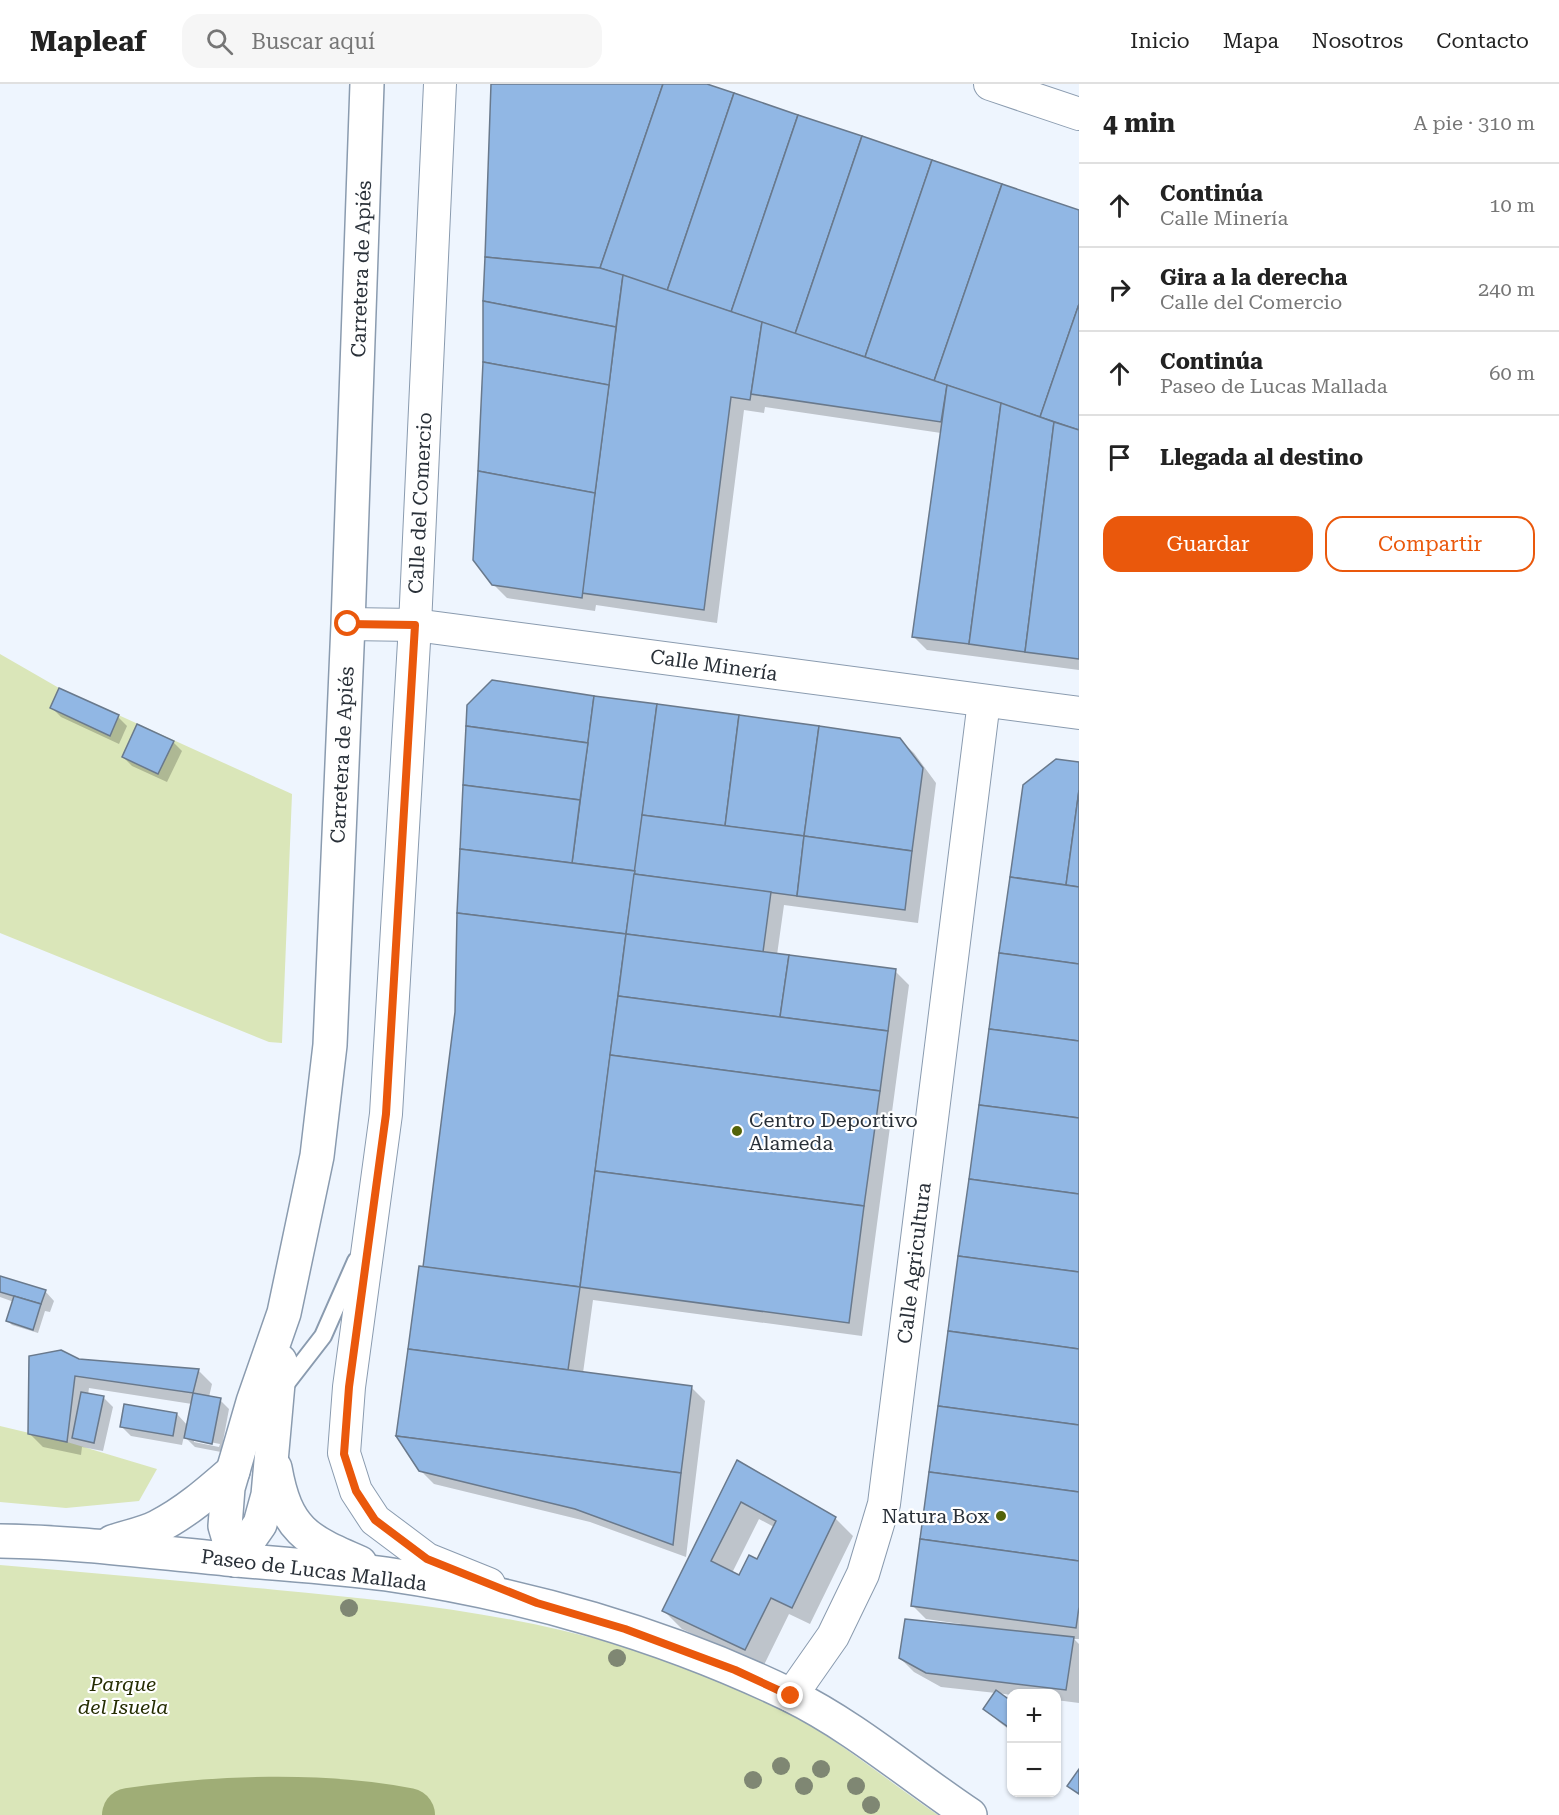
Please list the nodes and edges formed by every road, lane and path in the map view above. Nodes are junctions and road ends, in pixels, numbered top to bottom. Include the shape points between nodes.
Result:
1 (368, 84) edge
2 (440, 84) edge
3 (990, 84) edge
4 (1079, 114) edge
5 (348, 624) junction
6 (415, 625) junction
7 (984, 701) junction
8 (1079, 713) edge
9 (372, 1223) junction
10 (284, 1313) junction
11 (276, 1397) junction
12 (272, 1452) junction
13 (233, 1471) junction
14 (0, 1535) edge
15 (0, 1541) edge
16 (35, 1542) junction
17 (98, 1546) junction
18 (234, 1560) junction
19 (387, 1574) junction
20 (537, 1603) junction
21 (791, 1696) junction
22 (970, 1815) edge

1 - 5 street, Carretera de Apiés
2 - 6 street, Calle del Comercio
3 - 4 street
5 - 6 street, Calle Minería
5 - 10 street, Carretera de Apiés via 330,1045 317,1156
6 - 7 street, Calle Minería
6 - 9 street, Calle del Comercio via 386,1114
7 - 8 street, Calle Minería
7 - 21 street, Calle Agricultura via 884,1504 863,1574 833,1636
9 - 11 lane via 323,1336
9 - 20 street, Calle del Comercio via 349,1387 344,1454 356,1491 375,1520 427,1559
10 - 11 street
10 - 13 street
11 - 12 street
12 - 18 street via 268,1496 260,1524
12 - 19 street via 288,1516 303,1532 327,1549
13 - 17 street via 181,1513 155,1528
13 - 18 street via 224,1517
14 - 16 street, Paseo de Lucas Mallada
15 - 16 street, Paseo de Lucas Mallada
16 - 17 street, Paseo de Lucas Mallada
17 - 18 street, Paseo de Lucas Mallada
18 - 19 street, Paseo de Lucas Mallada
19 - 20 street, Paseo de Lucas Mallada
20 - 21 street, Paseo de Lucas Mallada via 625,1629 735,1670
21 - 22 street, Paseo de Lucas Mallada via 841,1723

